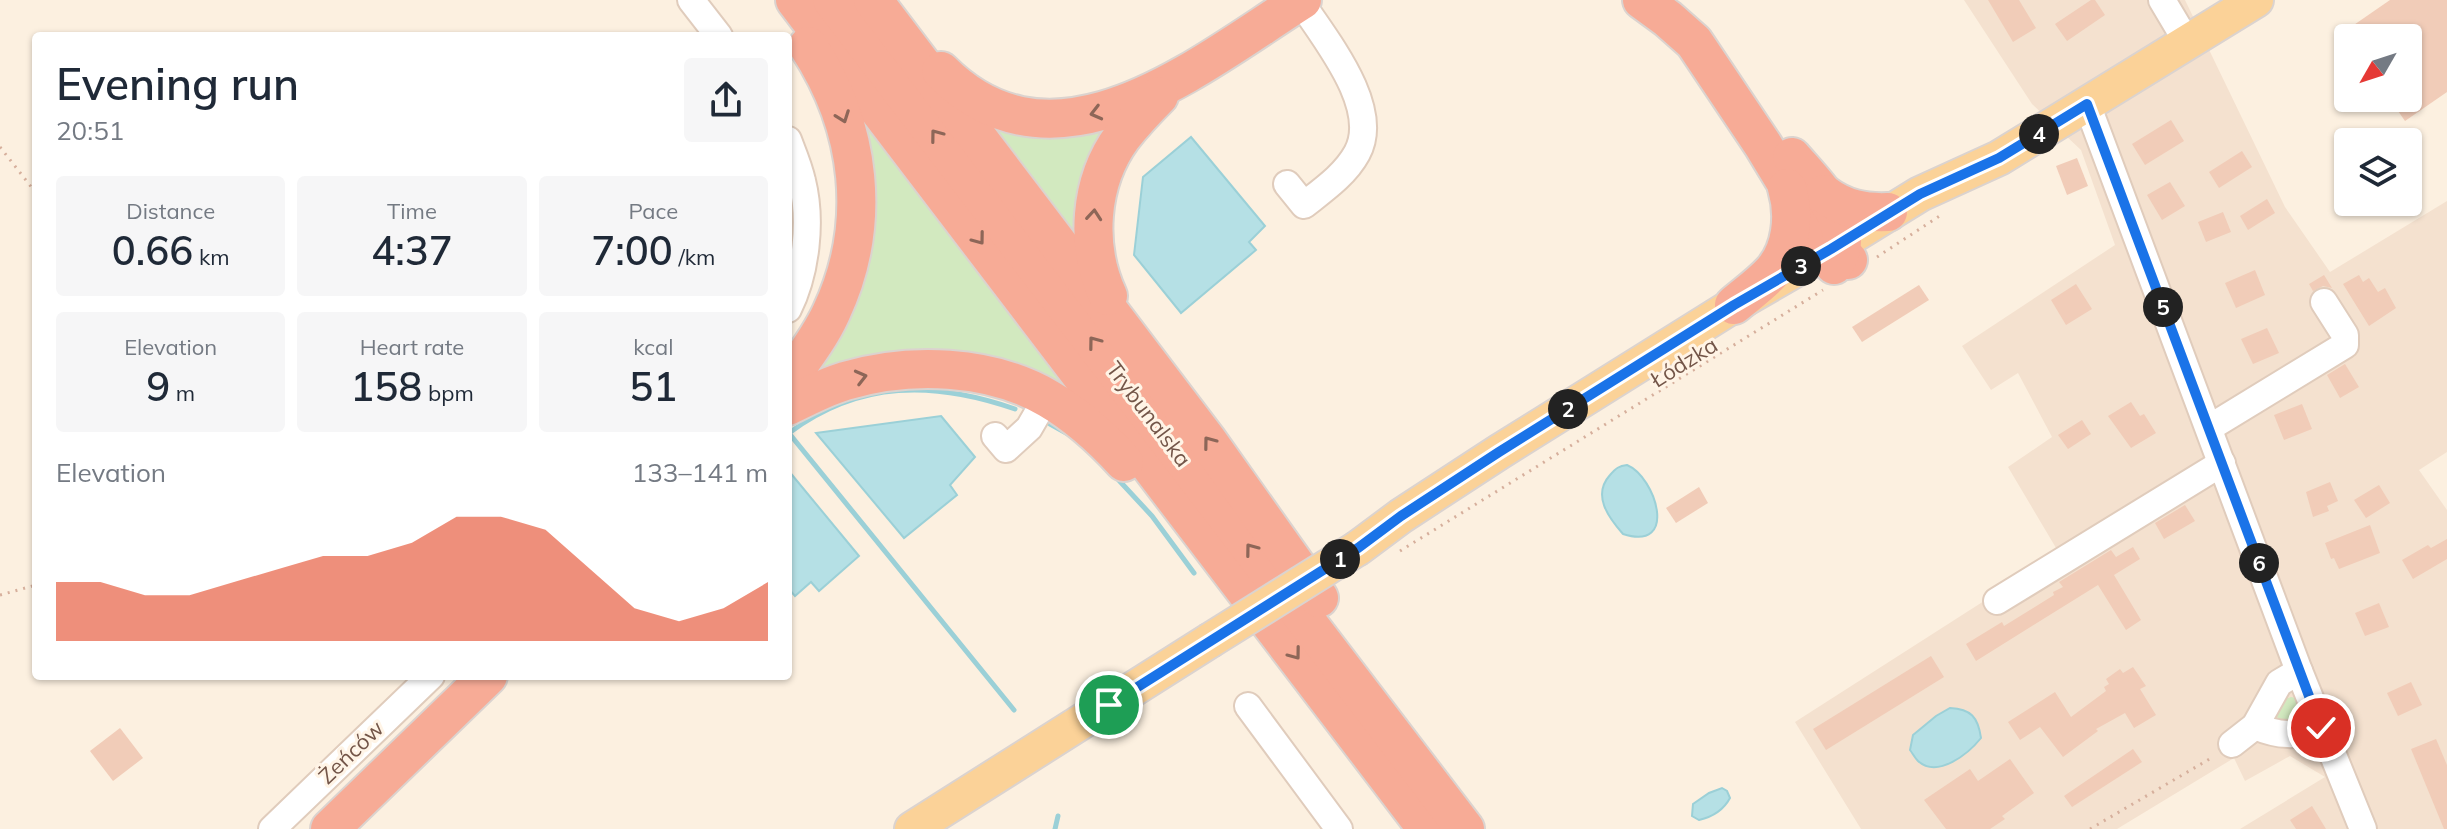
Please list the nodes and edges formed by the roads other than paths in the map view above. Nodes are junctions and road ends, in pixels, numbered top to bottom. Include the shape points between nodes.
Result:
1 (691, 0) edge
2 (778, 0) edge
3 (795, 0) edge
4 (832, 0) edge
5 (875, 0) edge
6 (1642, 0) edge
7 (1671, 0) edge
8 (2162, 0) edge
9 (2256, 0) edge
10 (1301, 1) edge
11 (716, 32) edge
12 (2187, 42) junction
13 (1169, 85) junction
14 (2087, 104) junction
15 (792, 151) edge
16 (1999, 158) junction
17 (1785, 182) junction
18 (1287, 184) dead end
19 (1824, 194) junction
20 (1888, 212) junction
21 (1840, 262) junction
22 (792, 301) edge
23 (2324, 302) dead end
24 (1734, 305) junction
25 (1132, 341) junction
26 (792, 374) edge
27 (1047, 397) junction
28 (792, 404) edge
29 (2209, 428) junction
30 (995, 436) dead end
31 (2222, 463) junction
32 (1358, 548) junction
33 (1247, 592) junction
34 (1997, 601) dead end
35 (2299, 671) junction
36 (427, 680) edge
37 (484, 680) edge
38 (1248, 706) dead end
39 (2255, 726) junction
40 (2321, 728) junction
41 (2232, 744) road end
42 (1448, 823) edge
43 (272, 829) edge
44 (330, 829) edge
45 (912, 829) edge
46 (1339, 829) edge
47 (2363, 829) edge

1 - 11 street
2 -> 26 highway via 823,69 843,114 857,210 844,281 818,336
3 -> 33 highway, Trybunalska
42 -> 4 highway, Trybunalska
13 -> 5 highway via 1082,117 1052,119 1012,112 949,79
5 - 25 highway
6 - 17 highway via 1694,42
7 - 19 highway via 1704,33
8 - 12 street
9 - 12 main road, Łódzka
10 - 13 highway
10 - 18 street via 1344,69 1363,125 1358,151 1341,175 1304,205
12 - 14 main road, Łódzka
25 -> 13 highway via 1099,271 1095,207 1115,148
14 - 16 main road, Łódzka
14 - 29 street
15 - 22 street via 803,182 807,239
16 - 20 main road, Łódzka
16 - 21 main road, Łódzka via 1958,191
17 - 21 highway
17 - 24 highway via 1791,218 1785,249 1774,270
19 - 20 highway via 1857,211
19 - 21 highway via 1837,216
20 - 21 main road, Łódzka
21 - 24 main road, Łódzka
21 - 32 main road, Łódzka via 1470,495 1399,534
23 - 29 street via 2345,335 2345,345
24 - 32 main road, Łódzka via 1499,452
42 -> 25 highway via 1403,723 1253,502
28 -> 27 highway via 843,382 922,368 981,375
27 - 30 street via 1029,428 1006,449
27 - 33 highway via 1103,439
29 - 31 street
31 - 34 street
31 - 35 street
32 - 45 main road, Łódzka, bridge
33 -> 42 highway, Trybunalska
35 - 39 street via 2279,683
35 - 40 street
36 - 43 street, Żeńców
37 - 44 highway
38 - 46 street
39 - 40 street via 2294,735
39 - 41 street
40 - 47 street

